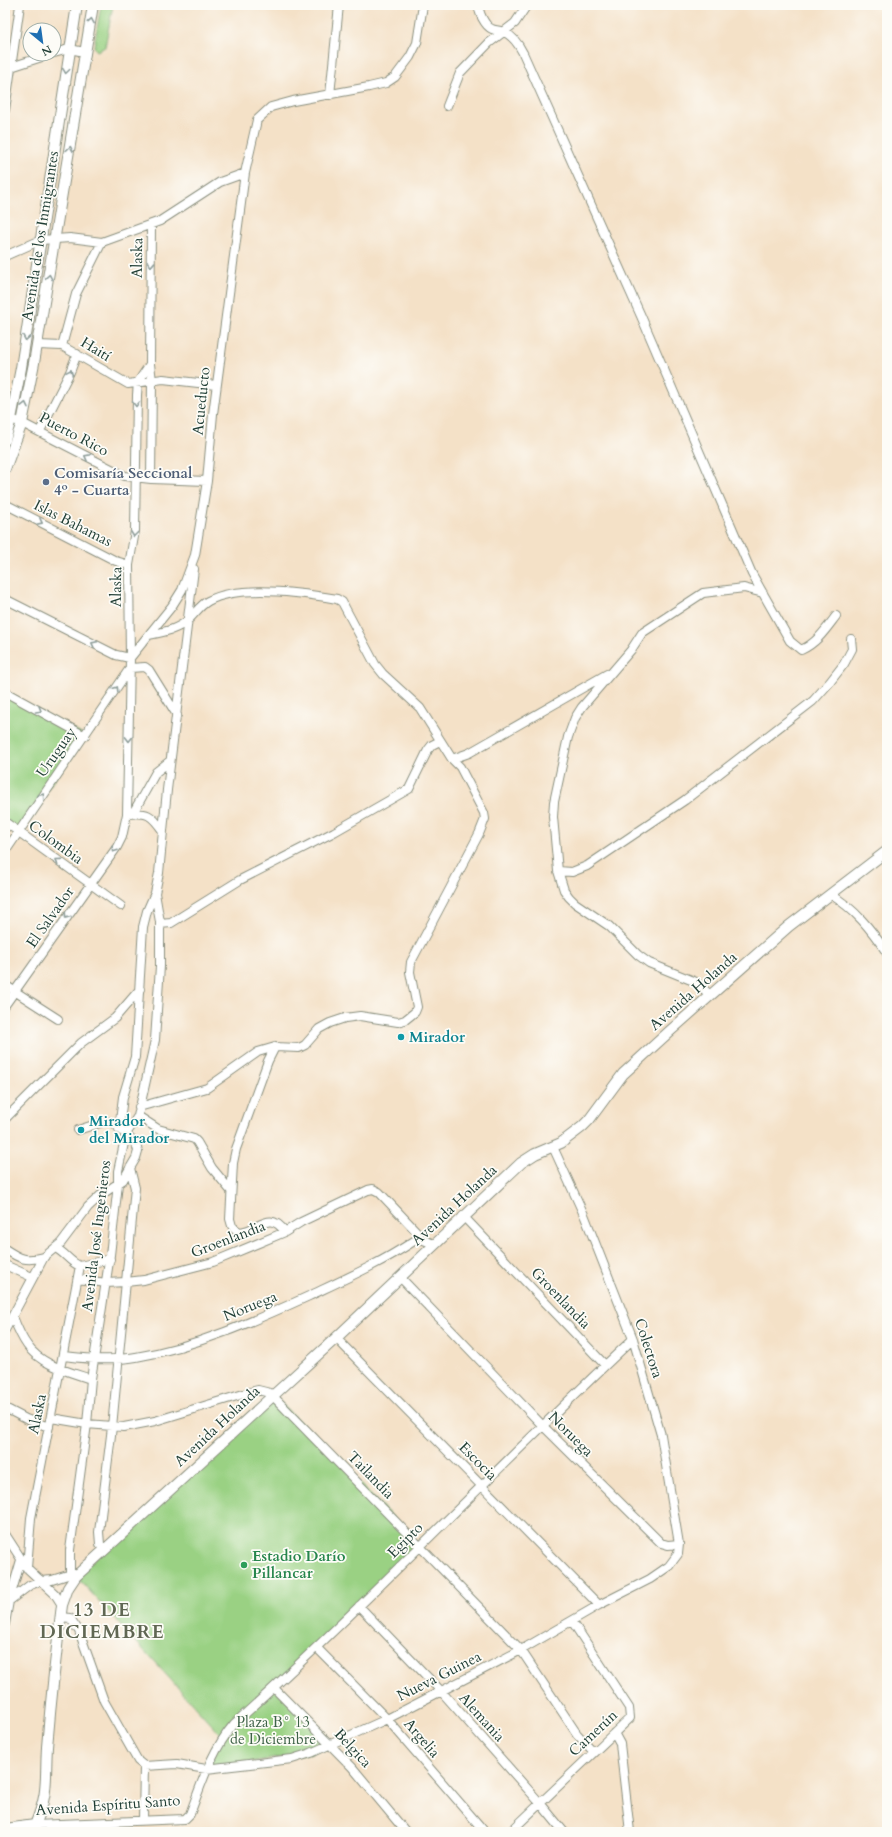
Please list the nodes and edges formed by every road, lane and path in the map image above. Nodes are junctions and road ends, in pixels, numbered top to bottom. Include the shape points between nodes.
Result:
1 (20, 5) edge
2 (77, 5) edge
3 (94, 5) edge
4 (339, 5) edge
5 (423, 5) edge
6 (479, 5) edge
7 (528, 5) edge
8 (504, 32) junction
9 (69, 49) junction
10 (62, 51) edge
11 (85, 52) junction
12 (27, 62) edge
13 (8, 68) edge
14 (330, 95) junction
15 (447, 106) dead end
16 (5, 110) edge
17 (245, 172) junction
18 (151, 225) junction
19 (55, 239) junction
20 (41, 240) junction
21 (102, 242) junction
22 (5, 256) edge
23 (38, 345) junction
24 (62, 346) junction
25 (77, 354) junction
26 (150, 364) junction
27 (152, 381) junction
28 (138, 382) junction
29 (216, 386) junction
30 (8, 421) edge
31 (22, 423) junction
32 (40, 432) junction
33 (5, 440) edge
34 (5, 469) edge
35 (135, 478) junction
36 (150, 479) junction
37 (207, 481) junction
38 (5, 504) edge
39 (196, 555) junction
40 (129, 565) junction
41 (763, 593) junction
42 (5, 599) edge
43 (836, 616) dead end
44 (189, 619) junction
45 (149, 635) junction
46 (851, 639) dead end
47 (130, 658) junction
48 (130, 668) junction
49 (615, 669) junction
50 (5, 692) edge
51 (176, 715) junction
52 (85, 736) junction
53 (440, 741) junction
54 (452, 759) junction
55 (170, 761) junction
56 (130, 814) junction
57 (5, 822) edge
58 (163, 830) junction
59 (18, 831) junction
60 (887, 851) edge
61 (5, 852) edge
62 (558, 871) junction
63 (90, 884) junction
64 (155, 892) junction
65 (830, 894) junction
66 (121, 906) dead end
67 (160, 924) junction
68 (887, 953) edge
69 (5, 985) edge
70 (140, 989) junction
71 (15, 991) junction
72 (710, 995) junction
73 (5, 1006) edge
74 (58, 1019) dead end
75 (275, 1047) junction
76 (139, 1107) junction
77 (138, 1116) junction
78 (5, 1119) edge
79 (118, 1126) junction
80 (78, 1130) dead end
81 (126, 1134) junction
82 (122, 1147) junction
83 (553, 1147) junction
84 (130, 1168) junction
85 (118, 1184) junction
86 (231, 1191) junction
87 (463, 1216) junction
88 (285, 1232) junction
89 (421, 1239) junction
90 (434, 1244) junction
91 (55, 1248) junction
92 (5, 1249) edge
93 (44, 1257) junction
94 (110, 1259) junction
95 (5, 1265) edge
96 (80, 1266) junction
97 (32, 1277) junction
98 (400, 1278) junction
99 (78, 1279) junction
100 (106, 1282) junction
101 (125, 1282) junction
102 (13, 1317) junction
103 (5, 1330) edge
104 (336, 1338) junction
105 (633, 1339) junction
106 (64, 1356) junction
107 (95, 1359) junction
108 (118, 1359) junction
109 (605, 1365) junction
110 (61, 1368) junction
111 (91, 1379) junction
112 (273, 1395) junction
113 (5, 1408) edge
114 (51, 1418) junction
115 (87, 1424) junction
116 (542, 1425) junction
117 (49, 1427) junction
118 (112, 1427) junction
119 (481, 1484) junction
120 (5, 1534) edge
121 (679, 1544) junction
122 (420, 1545) junction
123 (106, 1549) junction
124 (21, 1560) junction
125 (27, 1568) junction
126 (84, 1569) junction
127 (70, 1574) junction
128 (41, 1581) junction
129 (7, 1602) edge
130 (62, 1605) junction
131 (599, 1605) junction
132 (359, 1606) junction
133 (60, 1617) junction
134 (572, 1621) junction
135 (5, 1624) edge
136 (317, 1648) junction
137 (521, 1650) junction
138 (274, 1688) junction
139 (441, 1691) junction
140 (387, 1719) junction
141 (614, 1732) junction
142 (331, 1744) junction
143 (593, 1752) junction
144 (144, 1766) junction
145 (206, 1769) junction
146 (540, 1803) junction
147 (143, 1820) junction
148 (34, 1828) edge
149 (5, 1829) edge
150 (406, 1832) edge
151 (485, 1832) edge
152 (510, 1832) edge
153 (564, 1832) edge
154 (630, 1832) edge

1 - 13 street
2 - 9 street, Avenida de los Inmigrantes
11 -> 3 street, Avenida de los Inmigrantes
4 - 14 street
5 - 14 street via 417,43 395,77 386,82
6 - 8 street via 479,11 488,27
7 - 8 street via 515,23
8 - 15 street via 489,43 460,73
8 - 41 street via 516,41 523,53 641,316 752,574
9 - 10 street
9 - 11 street
9 -> 20 street, Avenida de los Inmigrantes
19 -> 11 street, Avenida de los Inmigrantes
12 - 13 street
13 - 16 street
14 - 17 street, Acueducto via 271,107 258,120 254,129
17 - 18 street via 220,182
17 - 29 street, Acueducto
18 - 21 street
18 -> 26 street, Alaska
19 - 20 street
19 - 21 street via 80,238
23 -> 19 street, Avenida de los Inmigrantes
20 - 22 street
20 -> 30 street, Avenida de los Inmigrantes via 22,361
21 - 24 street via 76,294
23 - 24 street, Haití
31 -> 23 street, Avenida de los Inmigrantes
24 - 25 street, Haití
25 - 28 street, Haití via 128,384
32 -> 25 street
26 - 27 street, Alaska
26 - 28 street
27 - 28 street, Haití
27 - 29 street, Haití via 162,379
27 - 36 street, Alaska
28 -> 35 street, Alaska
29 - 37 street, Acueducto
30 - 31 street, Puerto Rico
30 - 33 street, Avenida de los Inmigrantes
31 - 32 street, Puerto Rico
31 - 34 street, Avenida de los Inmigrantes
35 -> 32 street, Puerto Rico via 117,473
35 - 36 street, Puerto Rico
35 -> 40 street, Alaska via 135,530
36 - 37 street, Puerto Rico
37 - 39 street, Acueducto
38 -> 40 street, Islas Bahamas via 116,561
39 - 44 street, Avenida José Ingenieros
39 - 45 street, Acueducto via 182,590
40 - 47 street, Alaska
41 - 43 street via 790,641 801,650 822,635
41 - 49 street via 744,588 703,593 642,633
47 -> 42 street via 116,655
44 - 45 street via 176,628
44 - 51 street, Avenida José Ingenieros
44 - 53 street via 207,601 242,592 337,599 342,602 375,664 415,703
45 - 47 street, Acueducto
46 - 62 street via 852,649 844,664 814,701 685,800 587,866 572,872
47 - 48 street, Alaska
48 - 51 street via 149,670
52 -> 48 street, Uruguay
48 -> 56 street, Alaska
49 - 54 street via 469,753
49 - 62 street via 582,707 568,737 554,802
50 -> 52 street
51 - 55 street, Avenida José Ingenieros
59 -> 52 street, Uruguay
53 - 54 street
53 - 67 street via 428,750 409,789 334,832 240,880 182,917
54 - 75 street via 466,777 485,819 480,834 411,962 410,972 417,1007 415,1012 398,1022 360,1016 345,1018 319,1029 299,1048
55 - 56 street via 156,772
55 - 58 street, Avenida José Ingenieros
56 - 58 street via 143,812 156,820
56 -> 63 street, El Salvador via 117,847
57 - 59 street, Colombia
58 - 64 street, Avenida José Ingenieros
59 - 61 street, Uruguay
63 -> 59 street, Colombia
60 - 65 street, Avenida Holanda
62 - 72 street via 564,890 575,903 609,926 638,955 649,963 696,982
63 - 66 street, Colombia
63 -> 71 street, El Salvador
64 - 67 street, Avenida José Ingenieros
64 - 70 street via 143,927
65 - 68 street via 859,915
65 - 72 street, Avenida Holanda
67 - 76 street, Avenida José Ingenieros via 155,1040
69 - 71 street
70 - 78 street via 115,1018 81,1043
70 - 79 street via 135,1057 123,1097
71 - 73 street, El Salvador
71 - 74 street
72 - 83 street, Avenida Holanda via 623,1074 582,1127
75 - 76 street via 258,1052 207,1088
75 - 86 street via 236,1149
76 - 77 street, Avenida José Ingenieros
77 - 81 street, Avenida José Ingenieros
77 - 86 street via 158,1129 194,1139 212,1168
79 - 80 street via 106,1121
79 - 81 street
79 - 82 street
81 - 82 street, Avenida José Ingenieros
81 - 84 street via 136,1144 138,1152
82 - 85 street, Avenida José Ingenieros
83 - 87 street, Avenida Holanda via 526,1158
83 - 105 street, Colectora via 585,1217
84 - 85 street
84 - 101 street via 135,1188
85 - 91 street via 88,1207
85 - 94 street, Avenida José Ingenieros
86 - 88 street via 230,1220 235,1230 244,1232 269,1221 275,1221
87 - 90 street, Avenida Holanda
87 - 109 street, Groenlandia
88 - 89 street, Groenlandia via 301,1222 374,1189
88 - 101 street, Groenlandia via 213,1262 144,1280
89 - 90 street
89 - 108 street, Noruega via 371,1267 244,1324 165,1350
90 - 98 street, Avenida Holanda
91 - 93 street
91 - 96 street via 63,1251
92 - 93 street via 18,1258 32,1260
93 - 97 street
94 - 96 street
94 - 100 street, Avenida José Ingenieros
95 - 97 street
96 - 99 street, Alaska
97 - 102 street
98 - 104 street, Avenida Holanda
98 - 116 street, Noruega
99 - 100 street, Groenlandia
99 - 106 street, Alaska
100 - 101 street, Groenlandia
100 - 107 street, Avenida José Ingenieros
101 - 108 street
102 - 103 street
102 - 110 street via 27,1346 42,1359
104 - 112 street, Avenida Holanda
104 - 119 street, Escocia
105 - 109 street, Egipto
105 - 121 street, Colectora via 662,1435
106 - 107 street, Noruega
106 - 110 street, Alaska
107 - 108 street, Noruega
107 - 111 street, Avenida José Ingenieros
108 - 118 street
109 - 116 street, Egipto
110 - 111 street
110 - 114 street, Alaska
111 - 115 street, Avenida José Ingenieros
112 - 118 street via 264,1391 250,1392 140,1425
112 - 122 street, Tailandia
112 - 123 street, Avenida Holanda
113 - 117 street
114 - 115 street
114 - 117 street, Alaska
115 - 118 street
115 - 127 street, Avenida José Ingenieros via 70,1550
116 - 119 street, Egipto
116 - 121 street, Noruega via 660,1543
117 - 125 street, Alaska via 31,1518
118 - 123 street via 99,1532 100,1544
119 - 122 street, Egipto
119 - 131 street, Escocia
120 - 124 street
121 - 131 street, Nueva Guinea via 678,1554 669,1566 650,1579
122 - 132 street, Egipto
122 - 137 street, Tailandia
123 - 126 street, Avenida Holanda
124 - 125 street
124 - 129 street
125 - 128 street
126 - 127 street
126 - 130 street, Avenida Holanda via 68,1588
127 - 128 street
128 - 129 street via 30,1585
128 - 130 street
129 - 135 street
130 - 133 street
131 - 134 street, Nueva Guinea
132 - 136 street, Egipto
132 - 139 street, Alemania
133 - 144 street via 74,1621 104,1701 138,1761
133 - 148 street via 47,1750 46,1796
134 - 137 street, Nueva Guinea
134 - 141 street, Camerún via 629,1708 630,1718
136 - 138 street, Egipto
136 - 140 street, Argelia
137 - 139 street, Nueva Guinea
137 - 143 street, Tailandia via 577,1734
138 - 142 street, Belgica
138 - 145 street, Egipto via 223,1737
139 - 140 street, Nueva Guinea
139 - 146 street, Alemania
140 - 142 street, Nueva Guinea
140 - 151 street, Argelia
141 - 143 street, Camerún
141 - 154 street via 620,1744
142 - 145 street, Nueva Guinea via 292,1759
142 - 150 street, Belgica via 382,1800
143 - 146 street, Camerún
144 - 145 street, Nueva Guinea via 177,1764
144 - 147 street
145 - 147 street, Avenida Espíritu Santo via 190,1814 185,1819
146 - 152 street, Camerún
146 - 153 street, Alemania
147 - 148 street, Avenida Espíritu Santo
148 - 149 street, Avenida Espíritu Santo

